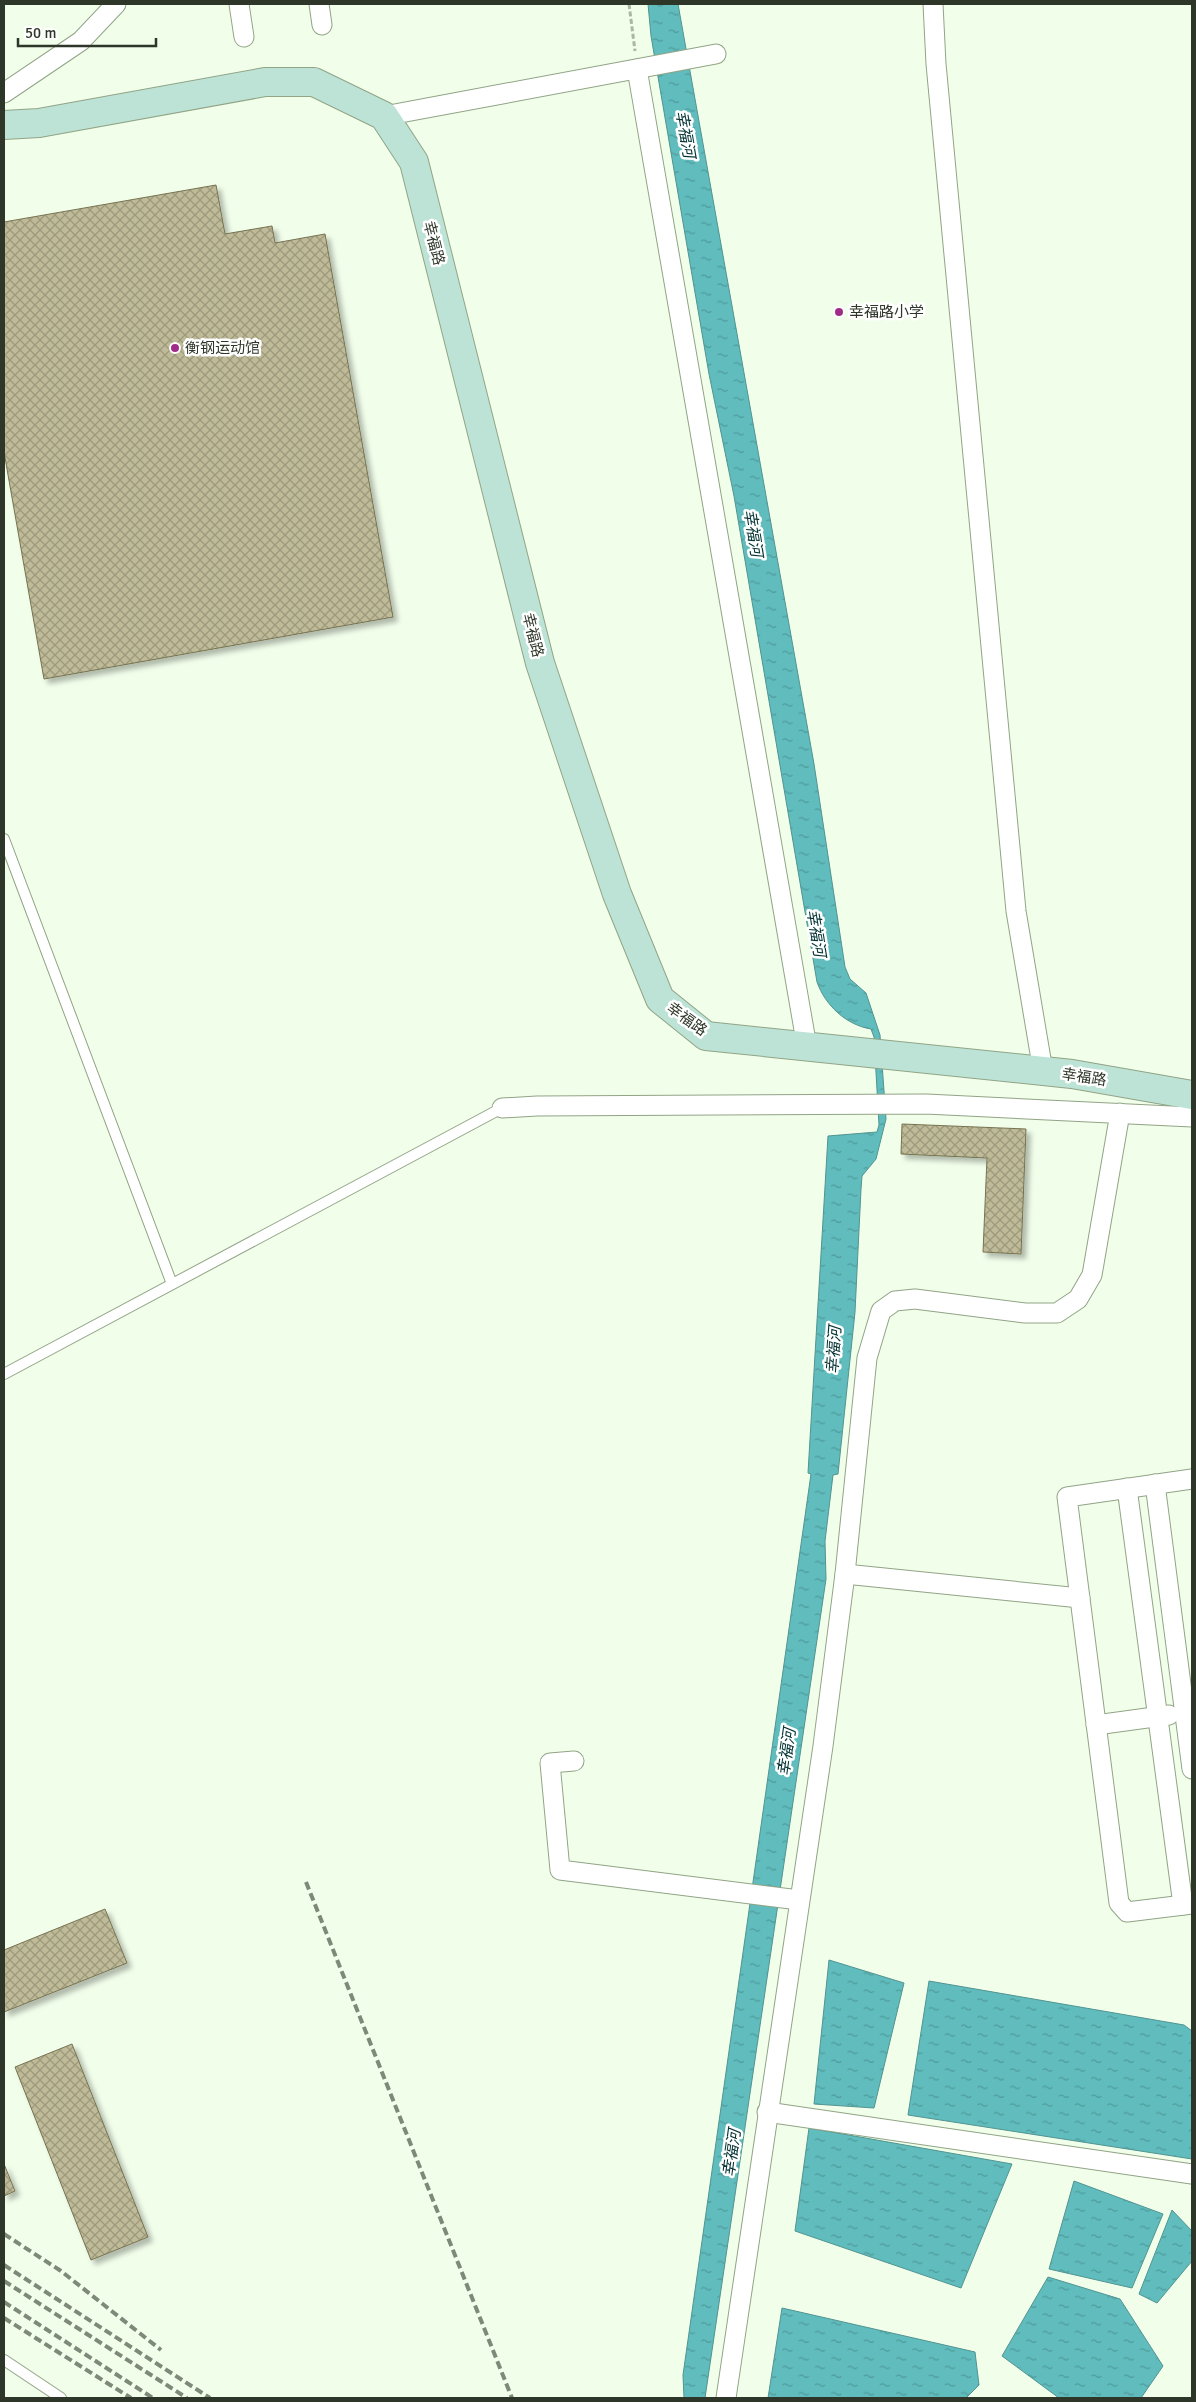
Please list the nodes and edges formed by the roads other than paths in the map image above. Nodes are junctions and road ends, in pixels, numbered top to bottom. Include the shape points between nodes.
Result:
1 (116, 4) edge
2 (239, 4) edge
3 (319, 4) edge
4 (933, 4) edge
5 (322, 24) dead end
6 (244, 37) dead end
7 (710, 55) dead end
8 (642, 68) junction
9 (4, 93) edge
10 (384, 116) junction
11 (4, 125) edge
12 (4, 838) edge
13 (807, 1047) junction
14 (1043, 1071) junction
15 (1192, 1095) edge
16 (502, 1108) joint
17 (1120, 1113) junction
18 (1192, 1117) edge
19 (172, 1284) junction
20 (4, 1374) edge
21 (1192, 1479) edge
22 (1155, 1484) junction
23 (1127, 1488) junction
24 (845, 1574) junction
25 (1080, 1598) junction
26 (1189, 1712) edge
27 (1158, 1717) junction
28 (1096, 1726) junction
29 (574, 1761) dead end
30 (1192, 1769) edge
31 (799, 1900) junction
32 (1188, 1904) edge
33 (767, 2112) junction
34 (1192, 2174) edge
35 (4, 2360) edge
36 (61, 2398) edge
37 (726, 2398) edge

1 - 9 street via 81,41
2 - 6 street
3 - 5 street
4 - 14 street via 1016,911
7 - 8 street
8 - 10 street
8 - 13 street
10 - 11 street via 314,82 265,82 39,123
10 - 13 street, 幸福路 via 414,162 540,663 617,894 660,999 706,1036
12 - 19 lane
13 - 14 street, 幸福路
14 - 15 street, 幸福路
16 - 17 street via 926,1104
16 - 19 lane
17 - 18 street
17 - 24 street via 1092,1275 1078,1299 1057,1313 1025,1313 915,1299 895,1301 880,1311 867,1358
19 - 20 lane
21 - 22 street
22 - 23 street
22 - 26 street
23 - 25 street via 1067,1497
23 - 27 street
24 - 25 street
24 - 31 street
25 - 28 street
26 - 27 street
26 - 30 street
27 - 28 street
27 - 32 street
28 - 32 street via 1119,1903 1127,1912
29 - 31 street via 550,1763 560,1870
31 - 33 street
33 - 34 street
33 - 37 street
35 - 36 lane

